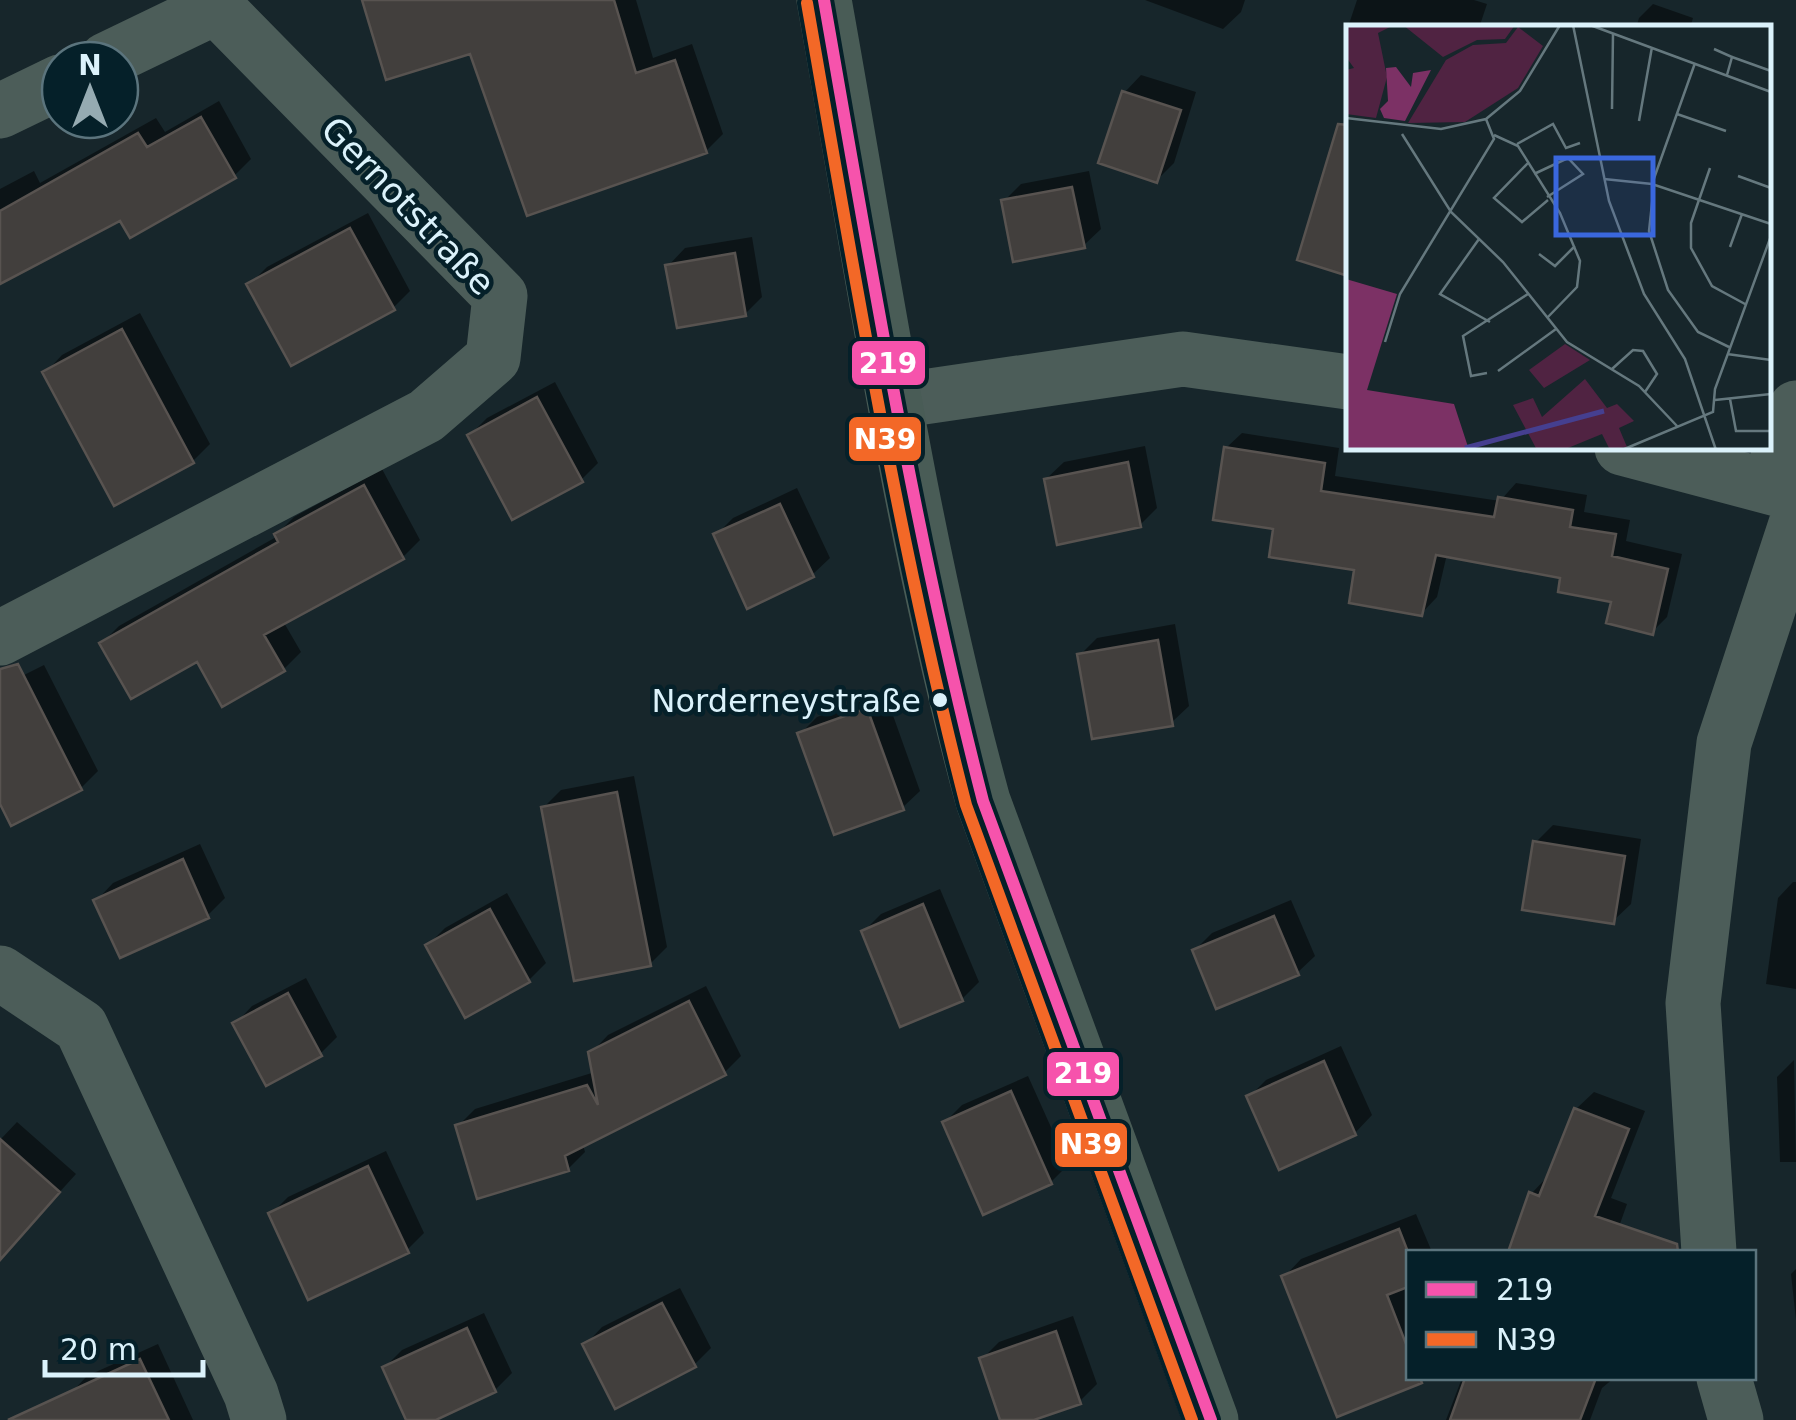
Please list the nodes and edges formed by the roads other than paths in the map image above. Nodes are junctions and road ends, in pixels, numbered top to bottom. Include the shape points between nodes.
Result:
1 (824, 0) edge
2 (140, 44) edge
3 (40, 92) edge
4 (0, 111) edge
5 (1346, 382) edge
6 (896, 401) junction
7 (1796, 408) edge
8 (1628, 450) edge
9 (1786, 501) edge
10 (0, 638) edge
11 (0, 973) edge
12 (1709, 1250) edge
13 (1725, 1380) edge
14 (259, 1420) edge
15 (1211, 1420) edge
16 (1736, 1420) edge

1 - 6 street
2 - 10 street, Gernotstraße via 216,8 500,296 493,358 426,416
3 - 4 street
5 - 6 street via 1184,359
6 - 15 street via 956,704 983,800
7 - 9 street
8 - 9 street
9 - 12 street via 1724,743 1693,1003
11 - 14 street via 81,1026
13 - 16 street

